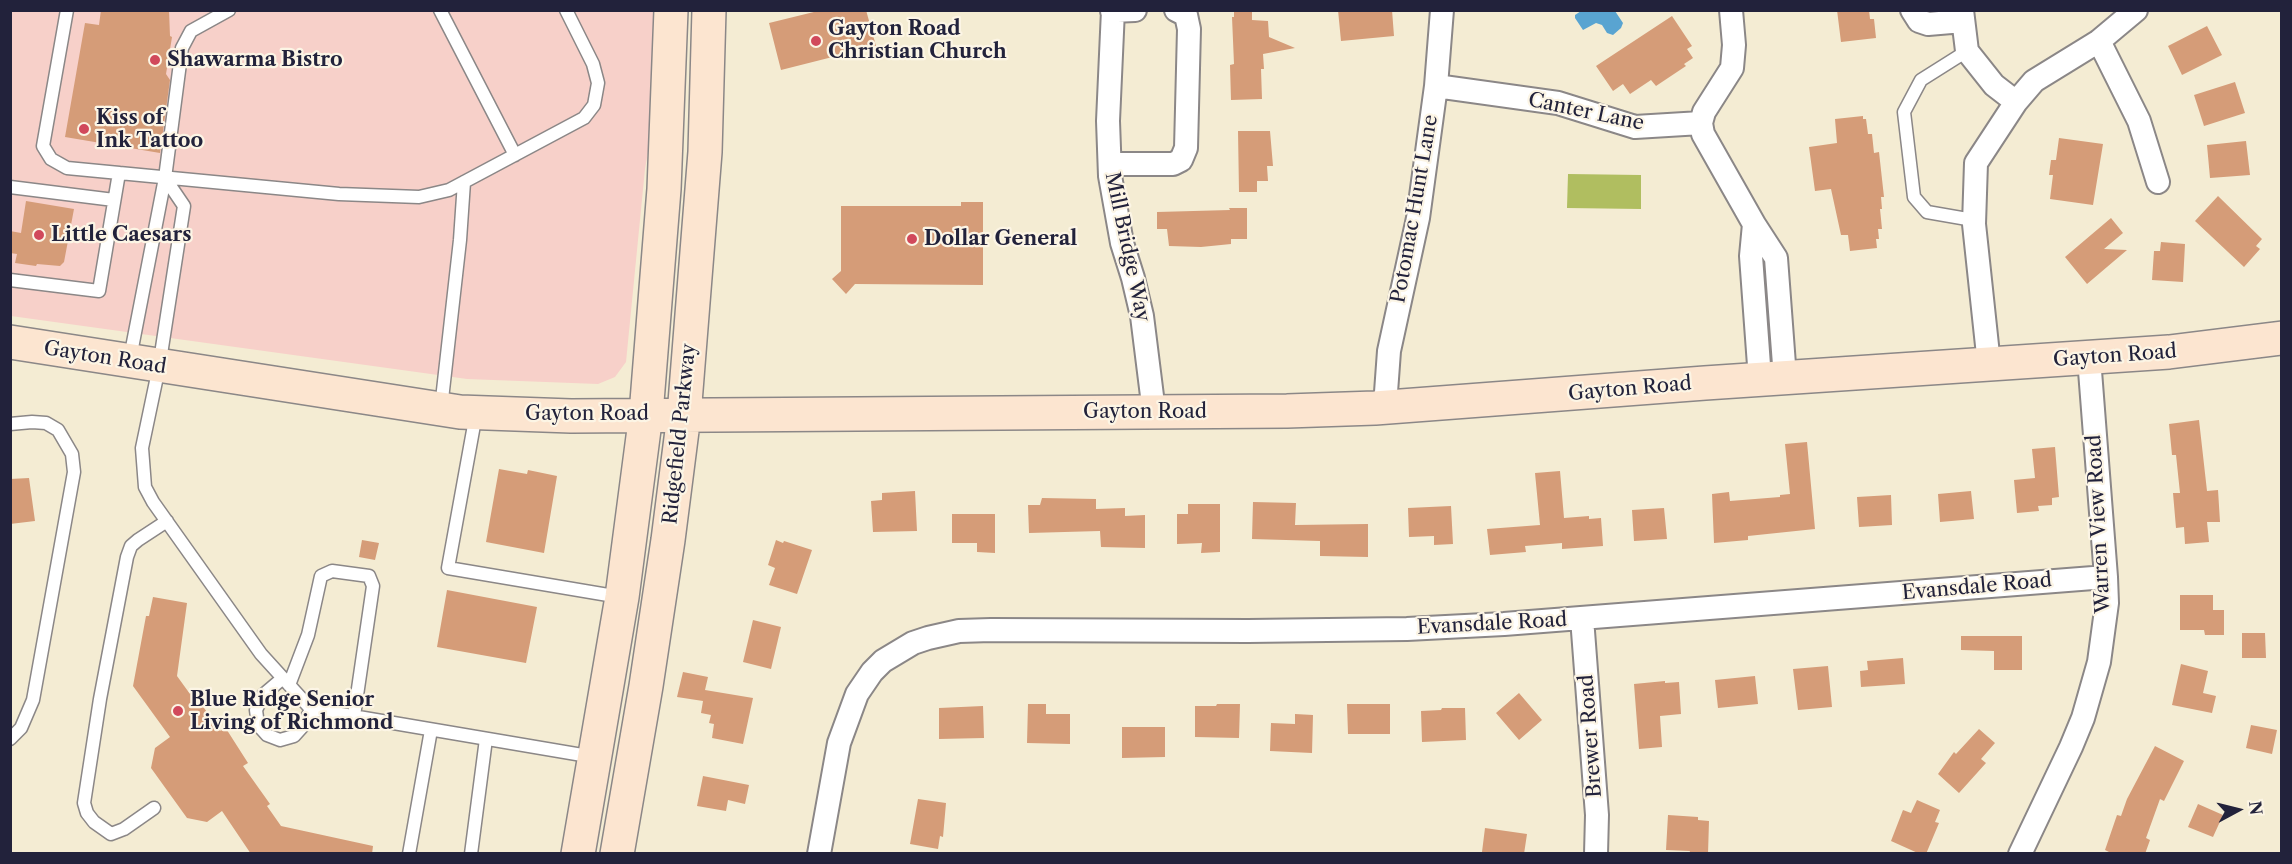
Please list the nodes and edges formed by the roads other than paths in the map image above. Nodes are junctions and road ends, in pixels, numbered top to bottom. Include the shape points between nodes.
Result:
1 (68, 10) edge
2 (229, 10) edge
3 (440, 10) edge
4 (566, 10) edge
5 (670, 10) edge
6 (709, 10) edge
7 (1176, 10) edge
8 (1442, 10) edge
9 (1731, 10) edge
10 (1912, 10) edge
11 (2136, 10) edge
12 (1120, 11) edge
13 (1963, 16) edge
14 (2098, 41) junction
15 (1967, 51) junction
16 (1436, 86) junction
17 (2016, 102) junction
18 (1701, 123) junction
19 (515, 155) junction
20 (1110, 164) junction
21 (119, 173) junction
22 (165, 178) junction
23 (464, 182) junction
24 (2158, 182) dead end
25 (10, 187) edge
26 (114, 200) junction
27 (1973, 220) junction
28 (10, 280) edge
29 (2282, 338) edge
30 (10, 342) edge
31 (2089, 358) junction
32 (144, 364) junction
33 (1989, 364) junction
34 (1772, 379) junction
35 (1386, 406) junction
36 (441, 409) junction
37 (1154, 412) junction
38 (477, 413) junction
39 (646, 414) junction
40 (684, 415) junction
41 (10, 424) edge
42 (167, 522) junction
43 (2106, 577) junction
44 (622, 597) junction
45 (1582, 618) junction
46 (286, 681) junction
47 (311, 709) junction
48 (354, 716) junction
49 (431, 729) junction
50 (10, 739) edge
51 (486, 739) junction
52 (595, 758) junction
53 (154, 808) dead end
54 (410, 854) edge
55 (471, 854) edge
56 (578, 854) edge
57 (616, 854) edge
58 (819, 854) edge
59 (1596, 854) edge
60 (2020, 854) edge

1 - 21 lane via 43,146 51,159 67,168
2 - 22 lane via 191,31 182,48
3 - 19 lane
4 - 19 lane via 593,64 598,83 594,105 584,118
5 - 39 street, Ridgefield Parkway via 664,189
6 - 40 street, Ridgefield Parkway via 705,152
7 - 20 street via 1186,15 1189,29 1186,148 1181,160 1173,164
8 - 16 street, Potomac Hunt Lane
9 - 18 street via 1732,68
10 - 13 street via 1919,21 1928,24
11 - 14 street
12 - 20 street, Mill Bridge Way via 1108,110
13 - 15 street
14 - 17 street via 2034,81
14 - 24 street via 2139,120
15 - 17 street via 1994,85
15 - 27 lane via 1921,80 1904,112 1914,197 1927,212
16 - 18 street, Canter Lane via 1558,104 1635,127
16 - 35 street, Potomac Hunt Lane via 1418,218 1389,351
17 - 27 street via 1976,163
18 - 34 street via 1703,134 1754,224 1750,256
19 - 23 lane
20 - 37 street, Mill Bridge Way via 1115,212 1142,316
21 - 22 lane
21 - 26 lane
22 - 23 lane via 419,197
22 - 32 lane
22 - 32 lane via 184,206
23 - 36 lane
25 - 26 lane
26 - 28 lane via 99,291
27 - 33 street
29 - 31 street, Gayton Road
30 - 32 street, Gayton Road
31 - 33 street, Gayton Road
31 - 43 street, Warren View Road
32 - 36 street, Gayton Road
32 - 42 lane via 142,471 145,487
33 - 34 street, Gayton Road
34 - 35 street, Gayton Road
35 - 37 street, Gayton Road
36 - 38 street, Gayton Road
37 - 40 street, Gayton Road
38 - 39 street, Gayton Road
38 - 44 lane via 448,568
39 - 40 street, Gayton Road
39 - 44 street, Ridgefield Parkway
40 - 57 street, Ridgefield Parkway via 657,619
41 - 50 lane via 46,423 57,430 72,454 74,472 33,700 21,728
42 - 46 lane via 261,654
42 - 53 lane via 131,546 127,557 84,803 94,822 111,834
43 - 45 street, Evansdale Road
43 - 60 street, Warren View Road via 2107,603 2091,693 2071,747
44 - 52 street, Ridgefield Parkway
45 - 58 street, Evansdale Road via 1407,629 959,631 913,643 883,661 857,694 839,743
45 - 59 street, Brewer Road via 1597,815
46 - 47 lane
46 - 47 lane via 263,695 256,711 258,725 267,735 280,740 294,736
46 - 48 lane via 308,635 321,576 332,571 369,576 373,586
47 - 48 lane
48 - 49 lane
49 - 51 lane
49 - 54 lane
51 - 52 lane
51 - 55 lane
52 - 56 street, Ridgefield Parkway

